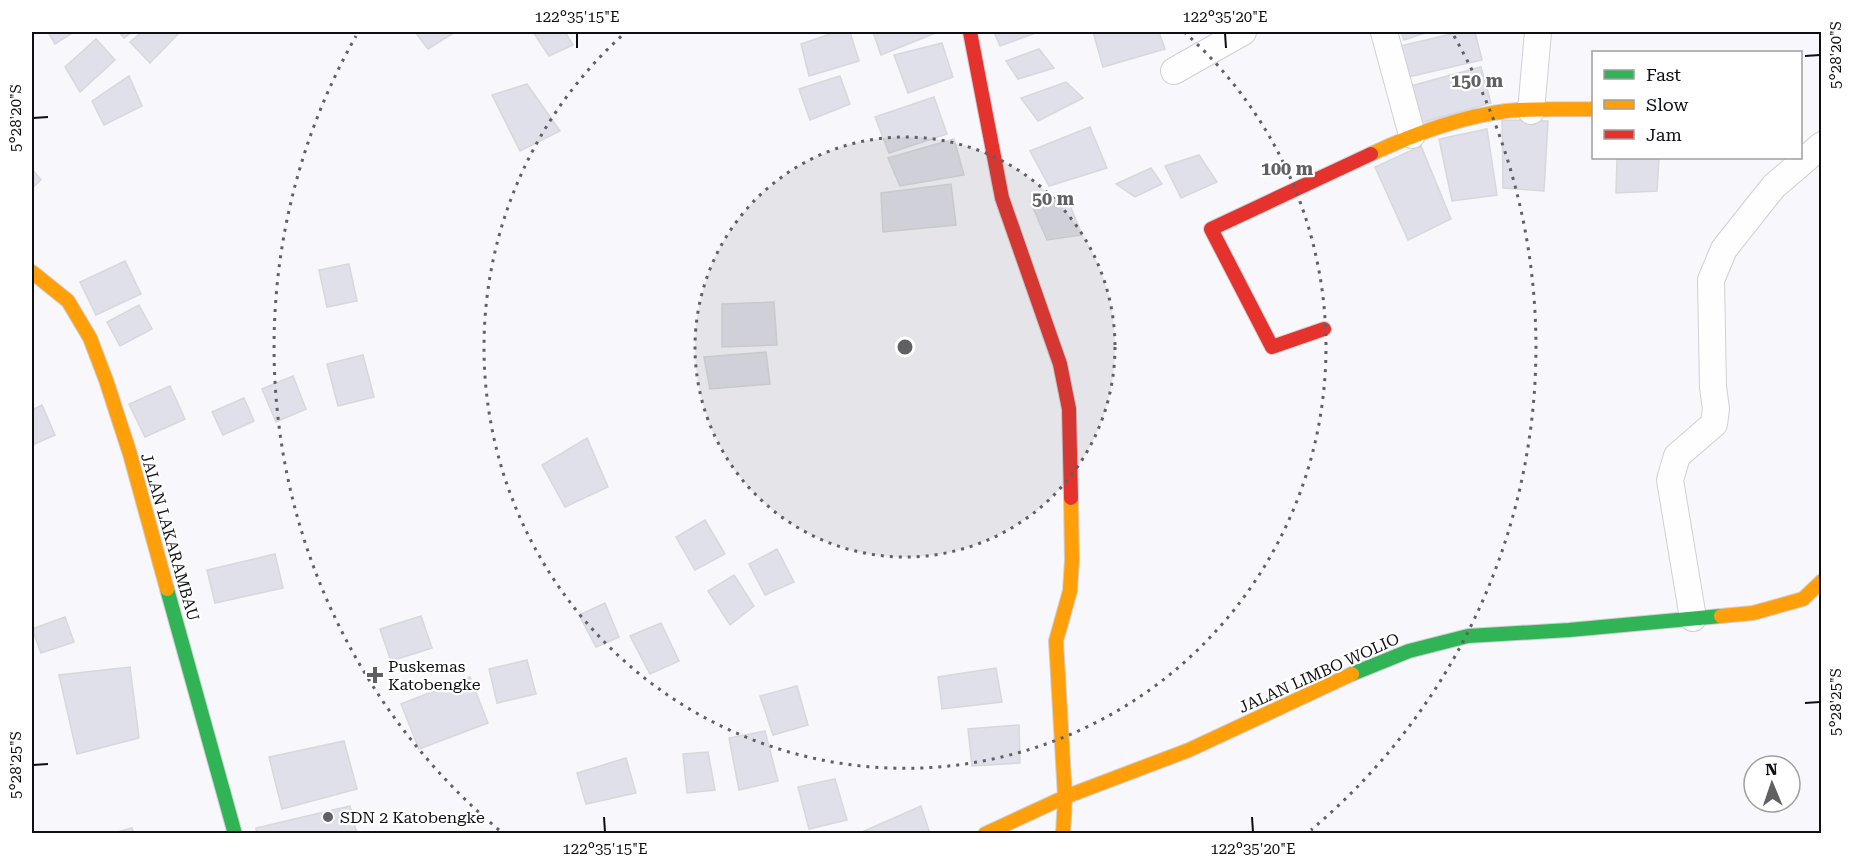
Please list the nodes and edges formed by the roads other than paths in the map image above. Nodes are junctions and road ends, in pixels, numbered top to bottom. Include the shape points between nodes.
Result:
1 (970, 32) edge
2 (1243, 32) edge
3 (1384, 32) edge
4 (1538, 32) edge
5 (1174, 71) dead end
6 (1592, 109) edge
7 (1531, 111) junction
8 (1413, 135) junction
9 (1817, 152) edge
10 (32, 272) edge
11 (1324, 329) dead end
12 (1821, 581) edge
13 (1694, 618) junction
14 (1065, 797) junction
15 (235, 834) edge
16 (985, 834) edge
17 (1063, 834) edge

1 - 14 street via 1002,198 1060,363 1069,409 1072,560 1070,591 1056,641
2 - 5 street
3 - 8 street
4 - 7 street
6 - 7 street
7 - 8 street via 1472,117
8 - 11 street via 1211,229 1272,347
9 - 13 street via 1774,186 1749,216 1724,249 1711,280 1714,424 1677,456 1670,480
10 - 15 street, JALAN LAKARAMBAU via 68,301 90,338 106,380
12 - 13 street, JALAN LIMBO WOLIO via 1803,599 1754,613
13 - 14 street, JALAN LIMBO WOLIO via 1468,636 1410,651 1335,681 1189,750
14 - 16 street, JALAN LIMBO WOLIO
14 - 17 street

